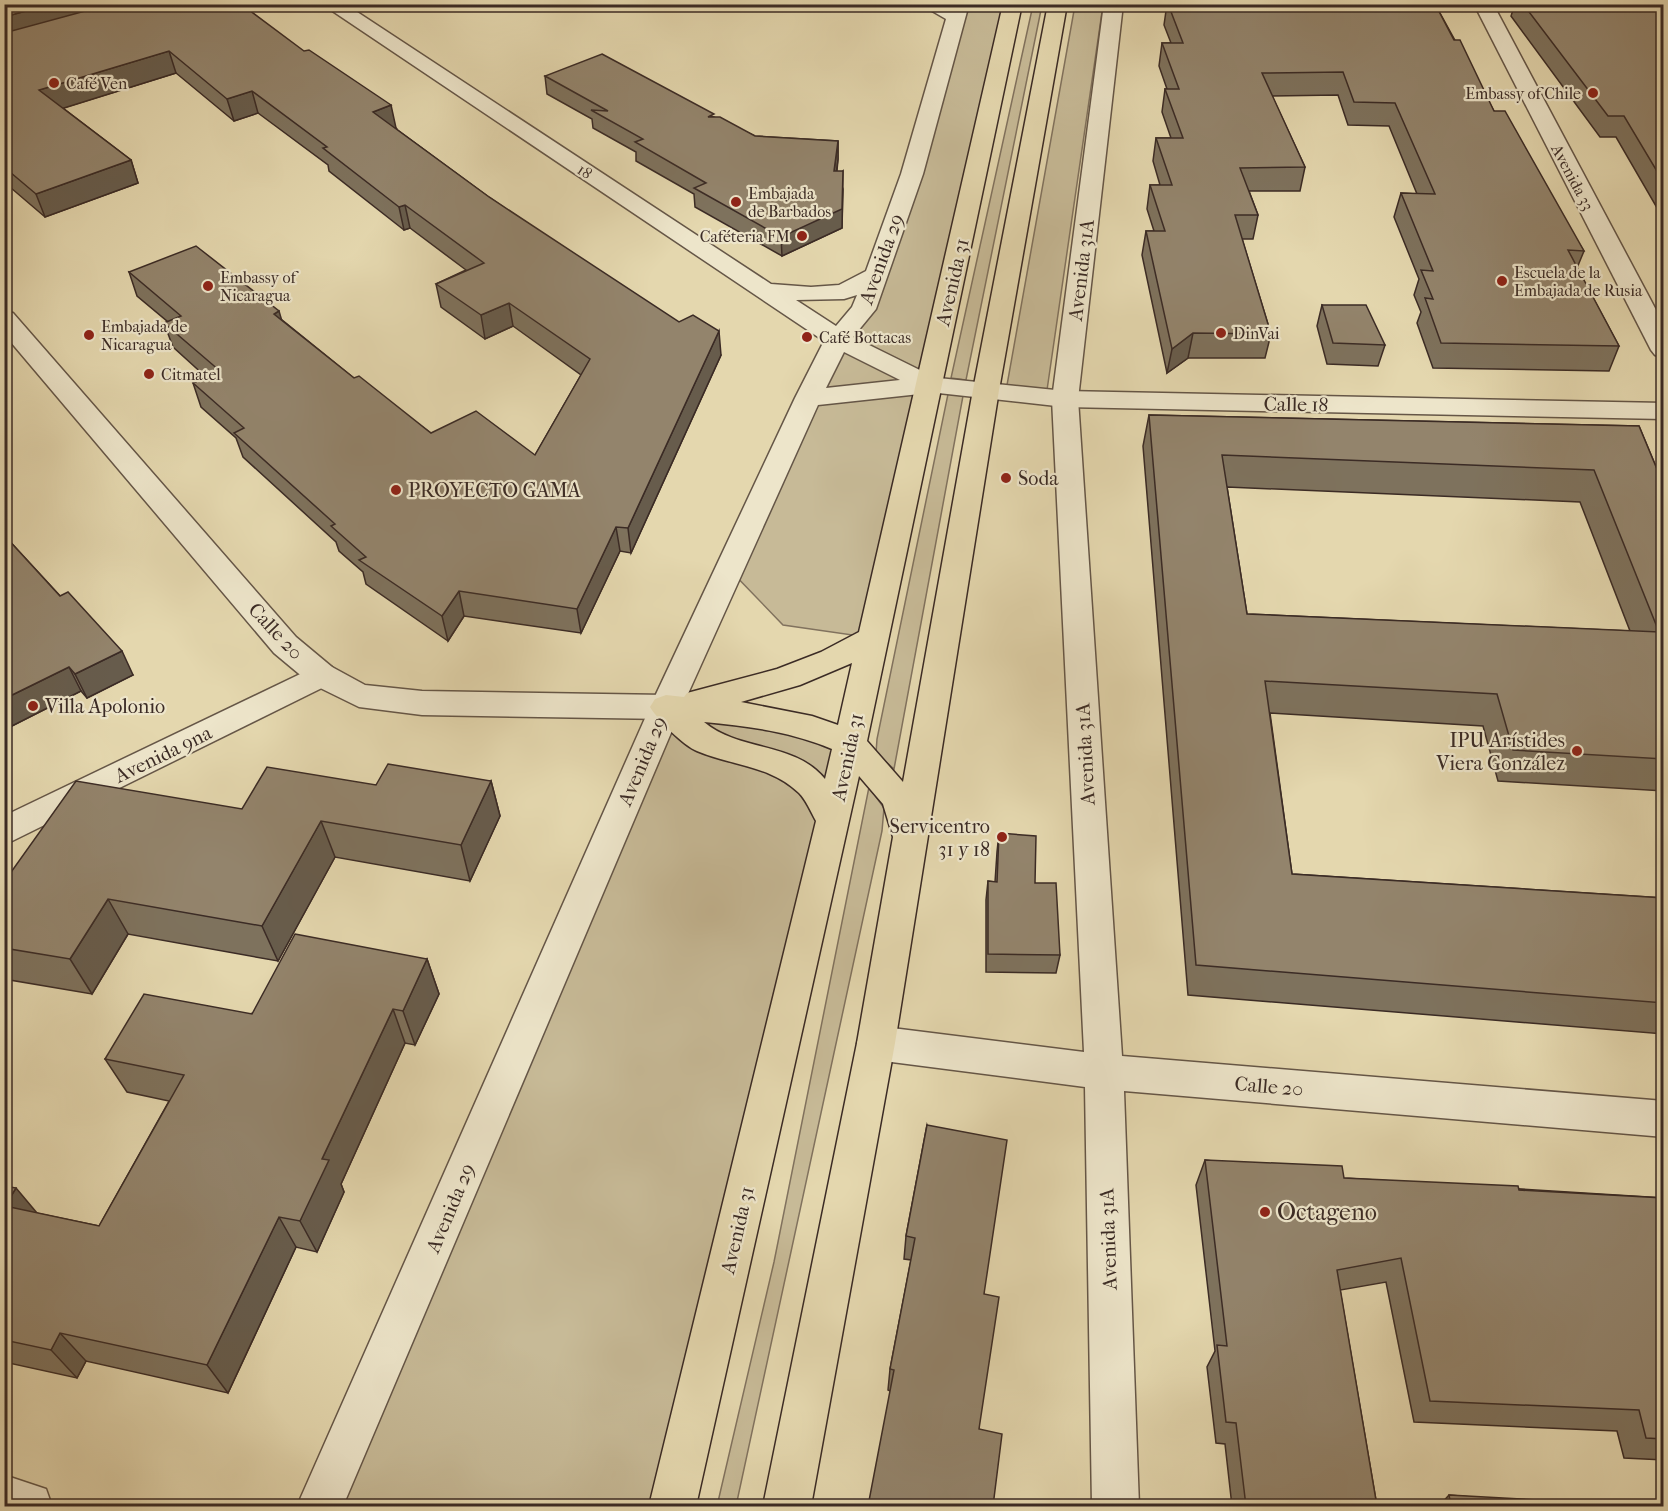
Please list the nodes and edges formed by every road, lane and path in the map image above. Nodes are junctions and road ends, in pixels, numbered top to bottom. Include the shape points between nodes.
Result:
1 (331, 4) edge
2 (929, 4) edge
3 (1013, 4) edge
4 (1058, 4) edge
5 (1114, 4) edge
6 (1483, 4) edge
7 (959, 11) edge
8 (876, 275) junction
9 (766, 291) junction
10 (4, 318) edge
11 (838, 339) junction
12 (1664, 350) edge
13 (929, 385) junction
14 (986, 390) junction
15 (808, 398) junction
16 (1065, 399) junction
17 (1664, 411) edge
18 (873, 638) junction
19 (321, 675) junction
20 (666, 707) junction
21 (850, 743) junction
22 (833, 820) junction
23 (4, 832) edge
24 (909, 834) junction
25 (876, 1043) junction
26 (1104, 1072) junction
27 (1664, 1119) edge
28 (4, 1498) edge
29 (28, 1506) edge
30 (320, 1506) edge
31 (672, 1506) edge
32 (787, 1506) edge
33 (1116, 1506) edge

1 - 9 street, 18
2 - 7 street
3 - 13 main road, Avenida 31
4 - 14 main road
5 - 16 street, Avenida 31A
6 - 12 street, Avenida 33
7 - 8 street, Avenida 29 via 912,174
8 - 9 street via 844,292
8 - 11 street, Avenida 29 via 864,309
9 - 11 street, 18
10 - 19 street, Calle 20 via 285,645
11 - 13 street, Calle 18
11 - 15 street, Avenida 29
13 - 14 street, Calle 18
13 - 15 street, Calle 18
13 - 18 main road, Avenida 31
14 - 16 street, Calle 18
14 - 24 main road
15 - 20 street, Avenida 29
16 - 17 street, Calle 18
16 - 26 street, Avenida 31A
18 - 20 main road via 837,660 803,672 730,694
18 - 21 main road, Avenida 31
19 - 20 street, Calle 20 via 359,696 422,703
19 - 23 street, Avenida 9na
20 - 21 main road via 754,716 812,728
20 - 22 main road via 706,742 776,761 793,771 812,785
20 - 30 street, Avenida 29
21 - 22 main road, Avenida 31
21 - 24 main road via 898,799
22 - 31 main road, Avenida 31
24 - 25 main road
25 - 26 street, Calle 20
25 - 32 main road
26 - 27 street, Calle 20
26 - 33 street, Avenida 31A
28 - 29 street

